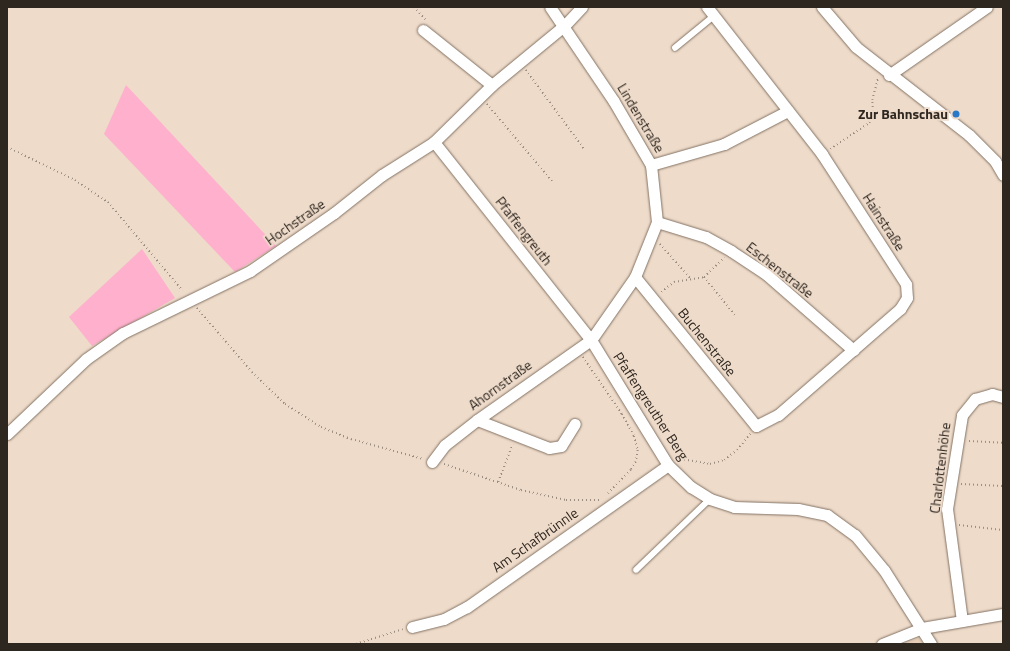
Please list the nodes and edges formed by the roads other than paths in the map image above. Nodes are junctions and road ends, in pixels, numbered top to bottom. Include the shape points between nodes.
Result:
1 (550, 7) edge
2 (582, 7) edge
3 (707, 7) edge
4 (987, 7) edge
5 (829, 10) edge
6 (714, 16) junction
7 (565, 25) junction
8 (423, 30) road end
9 (675, 48) dead end
10 (885, 71) junction
11 (492, 85) junction
12 (788, 111) junction
13 (434, 142) junction
14 (651, 165) junction
15 (1003, 175) edge
16 (657, 222) junction
17 (634, 277) junction
18 (591, 340) junction
19 (853, 350) junction
20 (1003, 397) edge
21 (477, 420) junction
22 (575, 424) dead end
23 (756, 426) joint
24 (7, 434) edge
25 (432, 462) road end
26 (668, 465) junction
27 (710, 500) junction
28 (636, 570) dead end
29 (1003, 614) edge
30 (962, 621) junction
31 (412, 626) road end
32 (922, 628) junction
33 (890, 643) edge
34 (932, 644) edge

1 - 7 street, Lindenstraße
2 - 7 street, Hochstraße
3 - 6 street, Hainstraße
4 - 10 street
5 - 10 street via 856,47
6 - 9 lane
6 - 12 street, Hainstraße
7 - 11 street, Hochstraße
7 - 14 street, Lindenstraße
8 - 11 street
10 - 15 street via 969,136 995,161
11 - 13 street, Hochstraße
12 - 14 street via 724,144
12 - 19 street, Hainstraße via 822,154 906,284 907,298 900,309
13 - 18 street, Pfaffengreuth
13 - 24 street, Hochstraße via 382,175 334,213 250,271 123,333 86,359
14 - 16 street, Lindenstraße
16 - 17 street, Lindenstraße
16 - 19 street, Eschenstraße via 706,237 731,251 766,274
17 - 18 street, Lindenstraße
17 - 23 street, Buchenstraße
18 - 21 street, Ahornstraße
18 - 26 street, Pfaffengreuther Berg
19 - 23 street, Hainstraße via 778,415
20 - 30 street, Charlottenhöhe via 992,394 976,399 962,414 951,484 948,524 961,598
21 - 22 street via 549,448 561,446
21 - 25 street, Ahornstraße via 445,445
26 - 27 street, Pfaffengreuther Berg via 691,487
26 - 31 street, Am Schafbrünnle via 607,503 467,607 444,619
27 - 28 lane
27 - 32 street, Pfaffengreuther Berg via 734,507 798,509 827,515 855,535 880,564
29 - 30 street
30 - 32 street
32 - 33 street
32 - 34 street, Pfaffengreuther Berg

